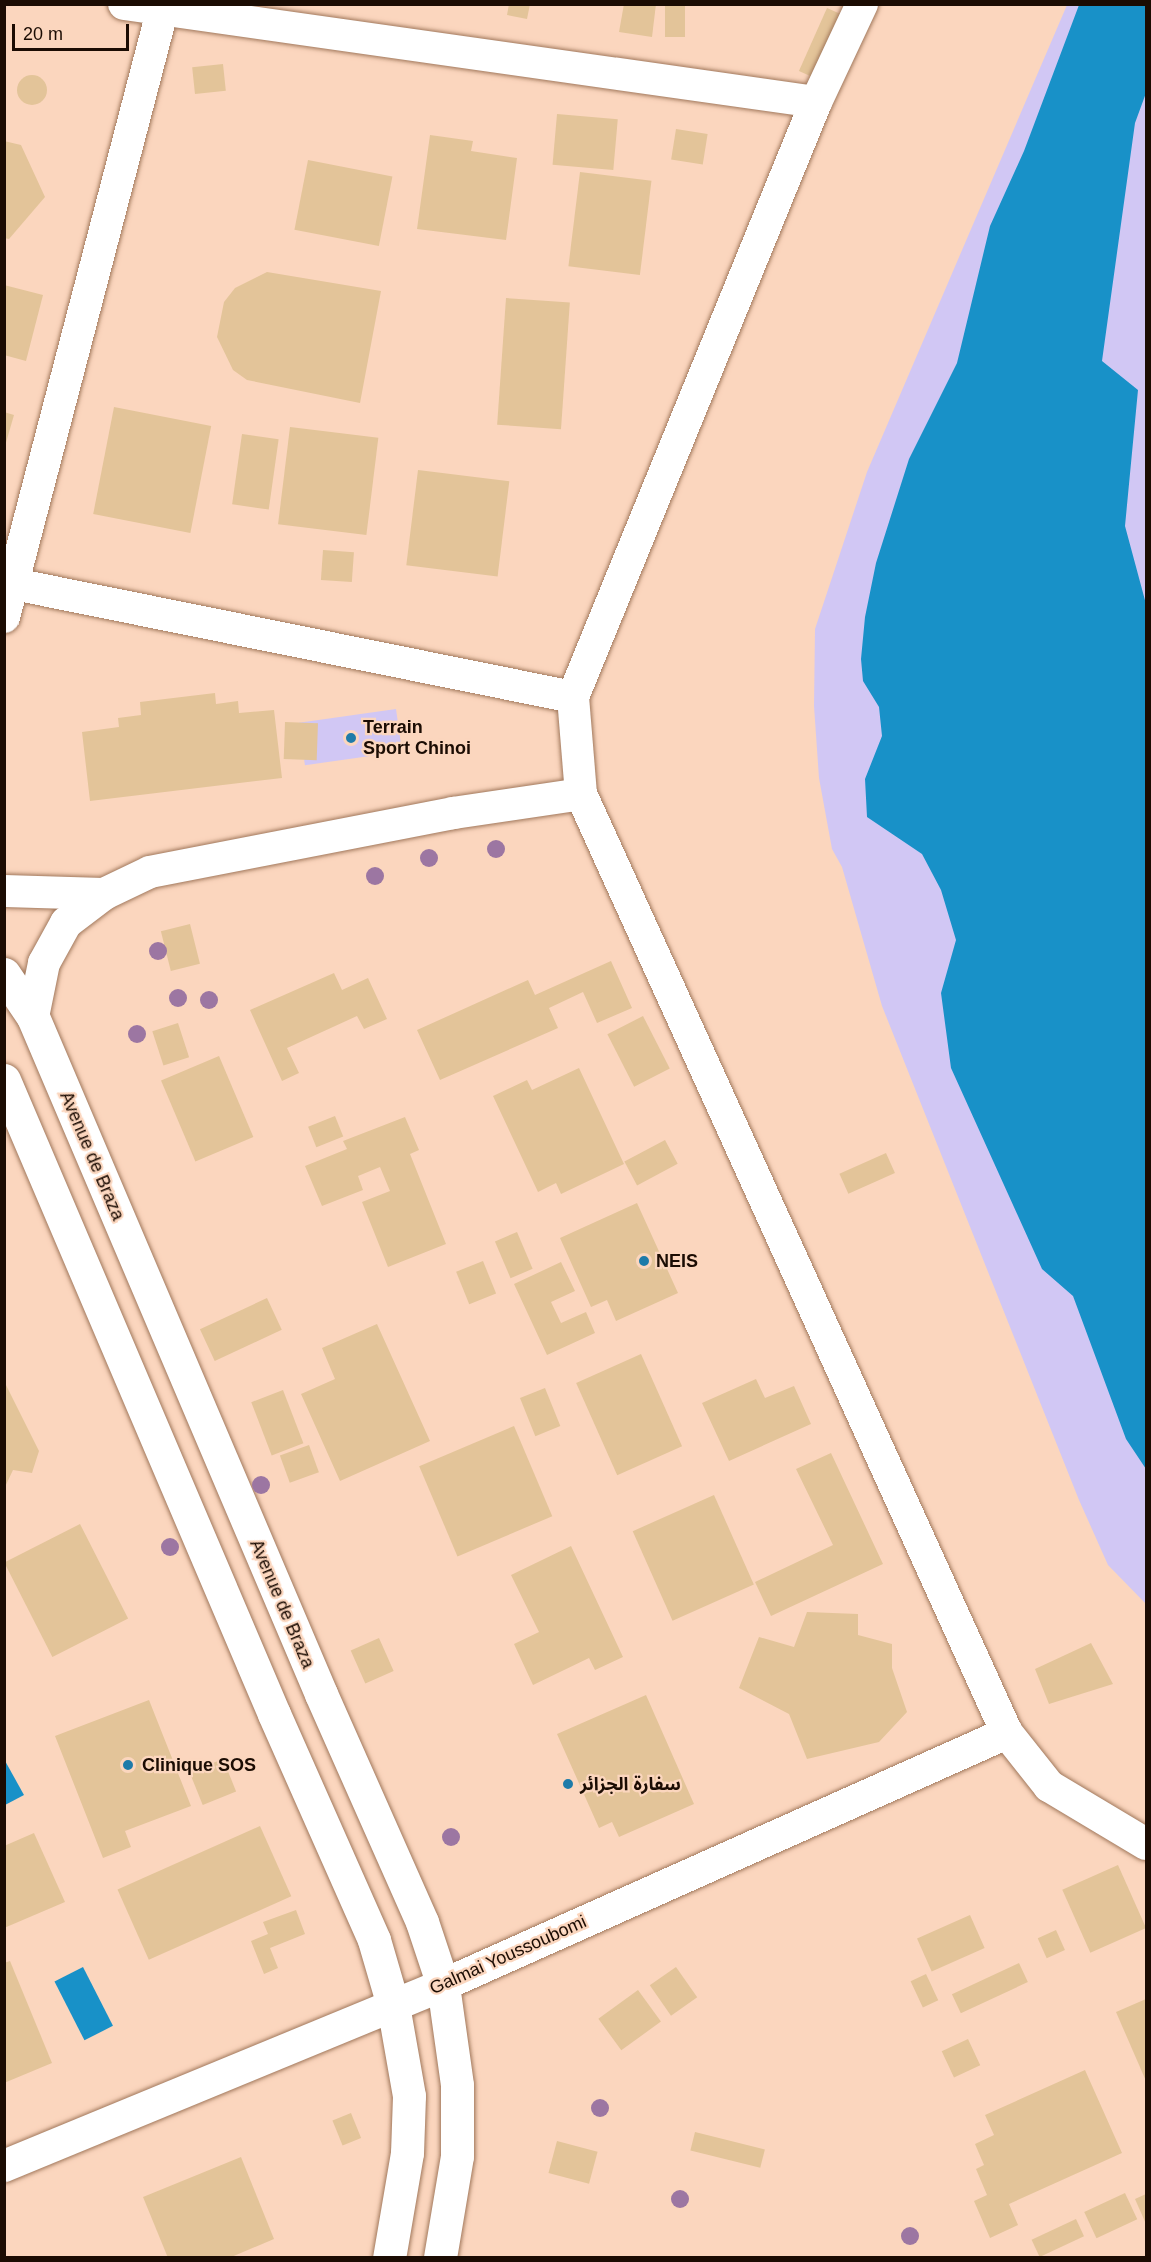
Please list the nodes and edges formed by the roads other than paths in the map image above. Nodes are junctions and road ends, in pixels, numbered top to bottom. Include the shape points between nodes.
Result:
1 (124, 4) edge
2 (862, 4) edge
3 (163, 7) edge
4 (816, 102) junction
5 (8, 583) edge
6 (4, 617) edge
7 (573, 697) junction
8 (581, 794) junction
9 (4, 891) edge
10 (104, 894) junction
11 (4, 974) edge
12 (33, 1017) junction
13 (4, 1080) edge
14 (1007, 1734) junction
15 (1146, 1844) edge
16 (442, 1985) junction
17 (393, 2005) junction
18 (4, 2166) edge
19 (388, 2258) edge
20 (440, 2258) edge

1 - 3 street
2 - 4 street
3 - 4 street
3 - 5 street
4 - 7 street
5 - 6 street
5 - 7 street
7 - 8 street
8 - 10 street via 453,813 150,872
8 - 14 street
9 - 10 street
10 - 12 street via 66,923 44,963
11 - 12 main road, Avenue de Braza
12 - 16 main road, Avenue de Braza via 316,1683 422,1922
13 - 17 main road via 374,1940
14 - 15 street via 1049,1786
14 - 16 street, Galmai Youssoubomi
16 - 17 street, Galmai Youssoubomi
16 - 20 main road, Avenue de Braza via 457,2085 457,2156
17 - 18 street, Galmai Youssoubomi
17 - 19 main road via 409,2096 407,2153

